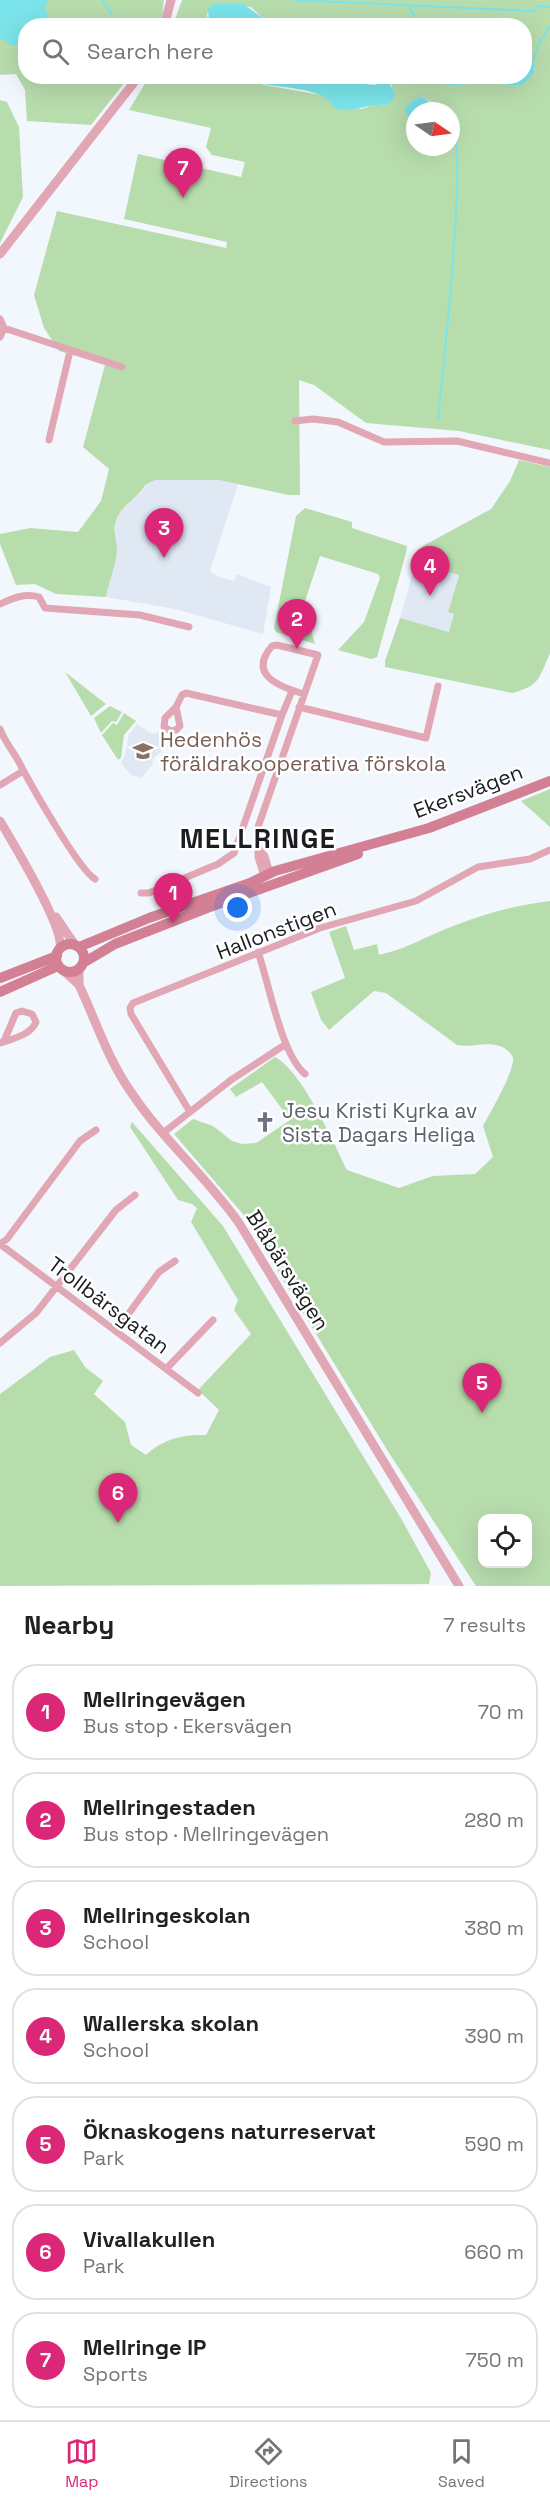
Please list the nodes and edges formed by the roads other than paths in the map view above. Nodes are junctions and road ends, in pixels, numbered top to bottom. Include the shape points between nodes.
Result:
1 (171, 0) edge
2 (166, 18) edge
3 (133, 84) edge
4 (0, 254) edge
5 (0, 320) edge
6 (4, 328) junction
7 (0, 337) edge
8 (70, 351) junction
9 (122, 367) dead end
10 (295, 421) dead end
11 (49, 440) dead end
12 (550, 463) edge
13 (0, 604) edge
14 (189, 627) dead end
15 (438, 686) dead end
16 (292, 691) junction
17 (304, 694) junction
18 (176, 707) dead end
19 (299, 707) junction
20 (282, 715) junction
21 (0, 729) edge
22 (23, 771) junction
23 (550, 781) edge
24 (0, 785) edge
25 (0, 821) edge
26 (550, 850) edge
27 (95, 879) dead end
28 (269, 880) junction
29 (141, 893) dead end
30 (53, 917) junction
31 (77, 946) junction
32 (258, 952) junction
33 (60, 960) junction
34 (81, 966) junction
35 (0, 978) edge
36 (79, 985) junction
37 (0, 992) edge
38 (2, 1042) edge
39 (286, 1044) junction
40 (305, 1074) dead end
41 (190, 1112) junction
42 (96, 1130) dead end
43 (162, 1133) junction
44 (135, 1195) dead end
45 (0, 1244) edge
46 (175, 1261) dead end
47 (58, 1287) junction
48 (213, 1320) dead end
49 (116, 1331) junction
50 (0, 1343) edge
51 (166, 1369) junction
52 (198, 1393) dead end
53 (455, 1585) edge

1 - 2 street
3 - 4 street
5 - 6 street
6 - 7 street
6 - 8 street
8 - 9 street
8 - 11 street
10 - 12 street via 338,422 384,442 457,441
13 - 14 street via 16,597 34,596 39,597 45,608 140,615
15 - 19 street via 426,738
16 - 17 street
16 - 17 street via 276,685 264,670 263,661 272,646 318,655
16 - 20 street
17 - 19 street
18 - 20 street via 186,693
19 - 28 street via 258,827 258,857
20 - 29 street via 234,853 218,864
21 - 22 street
22 - 24 street
22 - 27 street via 65,842
23 - 28 main road, Ekersvägen
25 - 30 street
26 - 32 street, Hallonstigen via 530,859 478,867 416,901 320,928
28 - 31 main road, Ekersvägen via 149,918
28 - 34 main road, Ekersvägen via 115,944
30 - 31 street
30 - 33 street via 61,938
31 - 33 main road via 66,945
31 - 34 main road via 84,953
32 - 39 street
32 - 41 street, Hallonstigen via 133,1003 130,1008
33 - 34 main road via 72,972
33 - 35 main road
33 - 36 street, Blåbärsvägen
33 - 37 main road
34 - 36 street, Blåbärsvägen
36 - 43 street, Blåbärsvägen via 120,1076
38 - 38 street via 16,1013 32,1014 36,1022 32,1030
39 - 40 street
39 - 41 street
41 - 43 street
42 - 45 street via 80,1141
43 - 53 street, Blåbärsvägen via 239,1223
44 - 47 street via 116,1210
45 - 47 street, Trollbärsgatan
46 - 49 street via 159,1272
47 - 49 street, Trollbärsgatan
47 - 50 street via 36,1313
48 - 51 street
49 - 51 street, Trollbärsgatan
51 - 52 street, Trollbärsgatan

